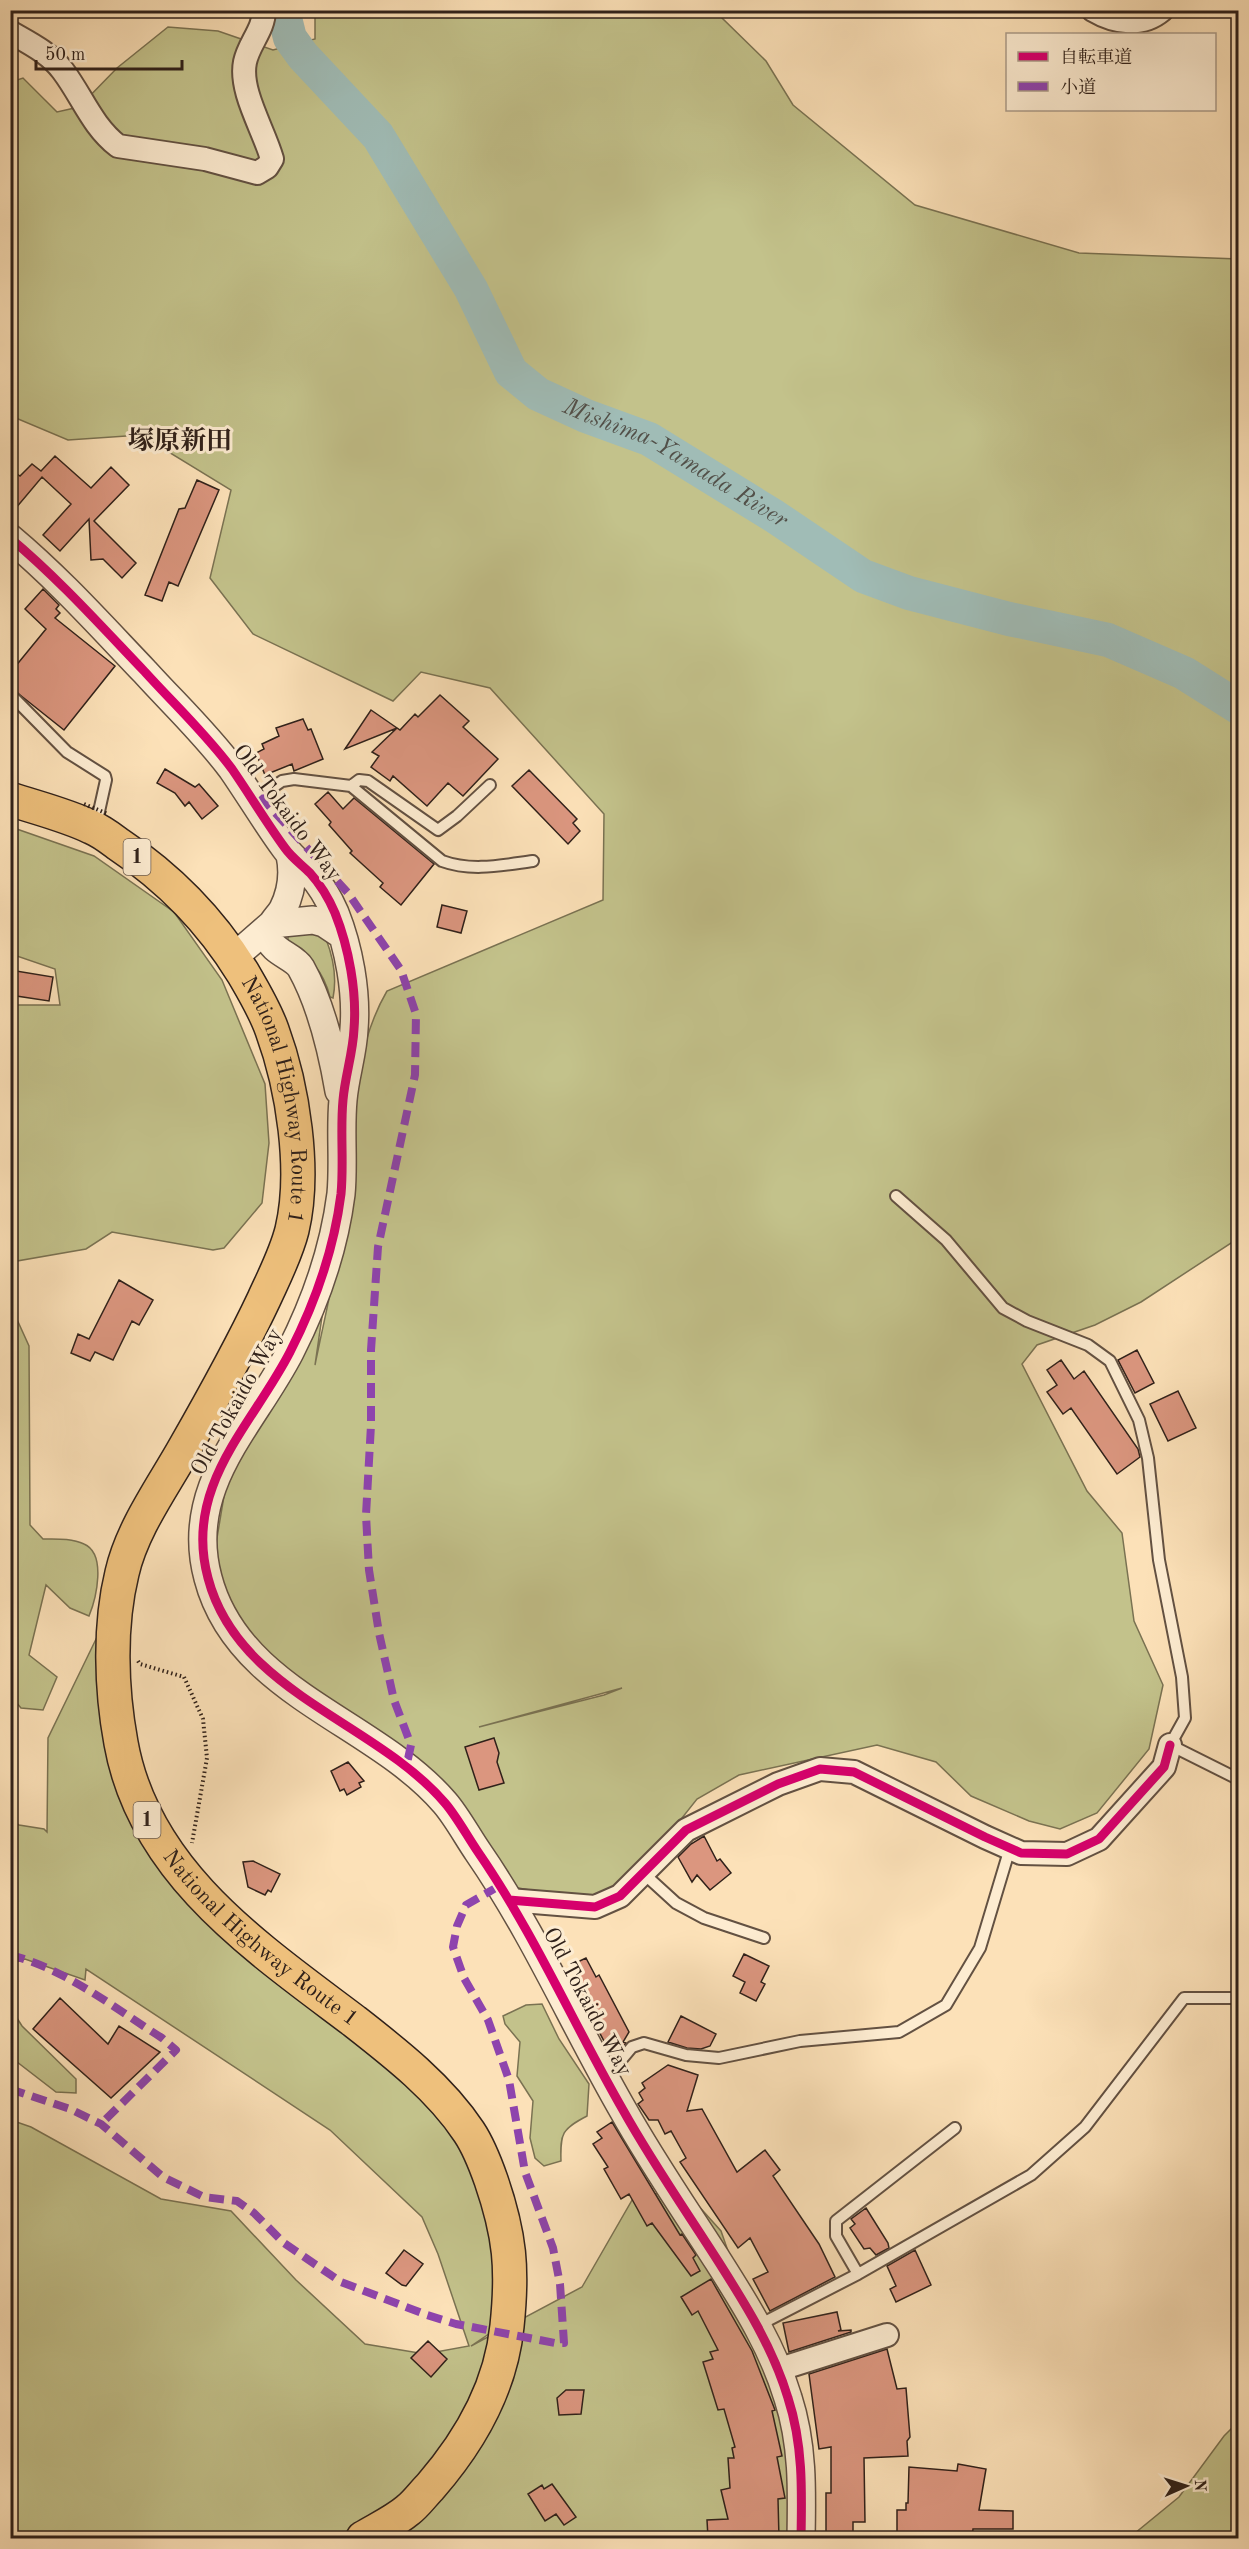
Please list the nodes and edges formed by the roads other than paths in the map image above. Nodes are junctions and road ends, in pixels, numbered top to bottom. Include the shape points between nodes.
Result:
1 (264, 10) edge
2 (1093, 10) edge
3 (1162, 10) edge
4 (10, 32) edge
5 (10, 538) edge
6 (10, 694) edge
7 (490, 785) dead end
8 (351, 786) junction
9 (10, 800) edge
10 (253, 801) junction
11 (96, 815) junction
12 (290, 855) junction
13 (533, 861) dead end
14 (342, 935) junction
15 (258, 943) junction
16 (354, 996) junction
17 (318, 1011) junction
18 (342, 1107) junction
19 (896, 1196) dead end
20 (1170, 1745) junction
21 (1239, 1779) edge
22 (1010, 1848) junction
23 (642, 1872) junction
24 (509, 1900) junction
25 (764, 1938) dead end
26 (1239, 1998) edge
27 (606, 2079) junction
28 (955, 2128) dead end
29 (858, 2274) junction
30 (759, 2325) junction
31 (887, 2335) dead end
32 (777, 2370) junction
33 (363, 2538) edge
34 (801, 2538) edge

1 - 4 street via 264,22 246,60 244,75 272,159 257,173 206,159 118,146 94,122 53,59
2 - 3 street via 1122,22 1145,21
5 - 10 street, Old Tokaido Way via 52,573 206,737
6 - 11 lane via 67,752 105,776
7 - 8 lane via 438,830 368,781 359,780
8 - 10 lane via 294,779 282,781
8 - 13 lane via 442,861 473,867
9 - 11 highway, National Highway Route 1 / 1
10 - 12 street, Old Tokaido Way
11 - 15 highway, National Highway Route 1 / 1 via 186,898
12 - 14 street, Old Tokaido Way via 317,880 334,910
12 - 15 street via 292,884 283,910
14 - 15 street via 324,922 313,920
14 - 16 street, Old Tokaido Way
15 - 17 street via 299,965
15 - 33 highway, National Highway Route 1 / 1 via 260,1003 283,1065 295,1133 297,1193 292,1231 240,1350 142,1522 122,1569 114,1618 115,1708 136,1795 171,1860 246,1939 395,2053 446,2103 483,2156 503,2216 510,2250 511,2285 505,2349 486,2405 452,2461 410,2509
16 - 17 street via 337,1017 329,1018
16 - 18 street, Old Tokaido Way via 354,1029
17 - 18 street
18 - 24 street, Old Tokaido Way via 343,1157 333,1237 318,1288 289,1353 209,1488 203,1533 208,1578 220,1610 240,1642 284,1684 406,1767 444,1802
19 - 20 lane via 946,1240 1003,1308 1088,1345 1110,1361 1139,1420 1148,1458 1159,1560 1182,1677 1185,1718
20 - 21 lane
20 - 22 street via 1164,1767 1099,1839 1066,1854 1022,1853
22 - 23 street via 854,1772 820,1769 778,1784 686,1830
22 - 27 lane via 980,1948 946,2005 898,2032 800,2041 719,2058 686,2055 644,2043 632,2047
23 - 24 street via 620,1896 595,1907
23 - 25 lane via 676,1903 704,1918
24 - 27 street, Old Tokaido Way
26 - 29 lane via 1184,1998 1085,2127 1031,2175
27 - 30 street, Old Tokaido Way
28 - 29 lane via 836,2221 836,2236
29 - 30 lane
30 - 32 street, Old Tokaido Way
31 - 32 street
32 - 34 street, Old Tokaido Way via 788,2394 802,2459

